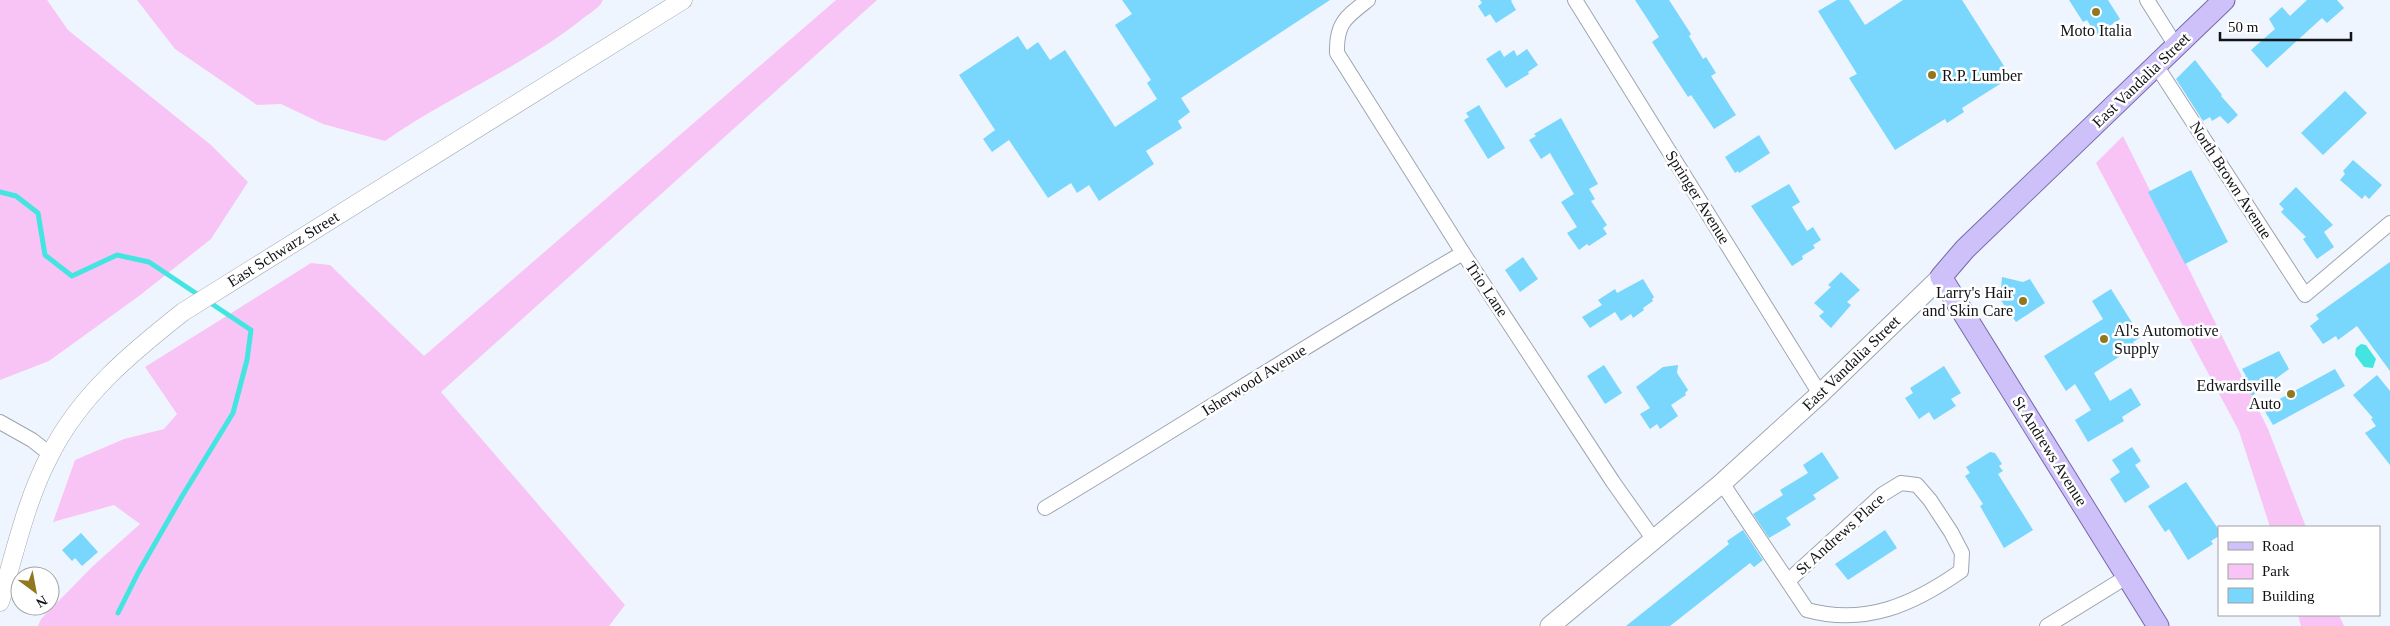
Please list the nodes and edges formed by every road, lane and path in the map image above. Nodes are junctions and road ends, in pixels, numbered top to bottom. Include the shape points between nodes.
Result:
1 (1368, 0) edge
2 (1575, 0) edge
3 (2147, 0) edge
4 (2224, 0) edge
5 (675, 2) edge
6 (2176, 46) junction
7 (2156, 65) junction
8 (2390, 223) edge
9 (1463, 253) junction
10 (1940, 277) junction
11 (1820, 394) junction
12 (0, 422) edge
13 (50, 454) junction
14 (1722, 483) junction
15 (1045, 508) dead end
16 (1654, 540) junction
17 (2128, 576) junction
18 (1788, 581) junction
19 (0, 602) edge
20 (1550, 626) edge
21 (2047, 626) edge
22 (2158, 626) edge

1 - 9 street, Trio Lane via 1344,18 1338,32 1338,53
2 - 11 street, Springer Avenue
3 - 6 street
4 - 6 main road, East Vandalia Street
5 - 13 street, East Schwarz Street via 194,306 138,348 95,389
6 - 7 main road, East Vandalia Street
7 - 8 street, North Brown Avenue via 2306,295
7 - 10 main road, East Vandalia Street via 1975,239
9 - 15 street, Isherwood Avenue via 1360,312 1210,409
9 - 16 street, Trio Lane
10 - 11 main road, East Vandalia Street
10 - 17 main road, St Andrews Avenue
11 - 14 main road, East Vandalia Street
12 - 13 street
13 - 19 street, East Schwarz Street
14 - 16 main road, East Vandalia Street
14 - 18 street, St Andrews Place
16 - 20 main road, East Vandalia Street
17 - 21 street
17 - 22 main road, St Andrews Avenue
18 - 18 street, St Andrews Place via 1807,610 1826,620 1846,624 1882,617 1914,604 1962,571 1962,553 1930,500 1916,485 1901,484 1883,494

